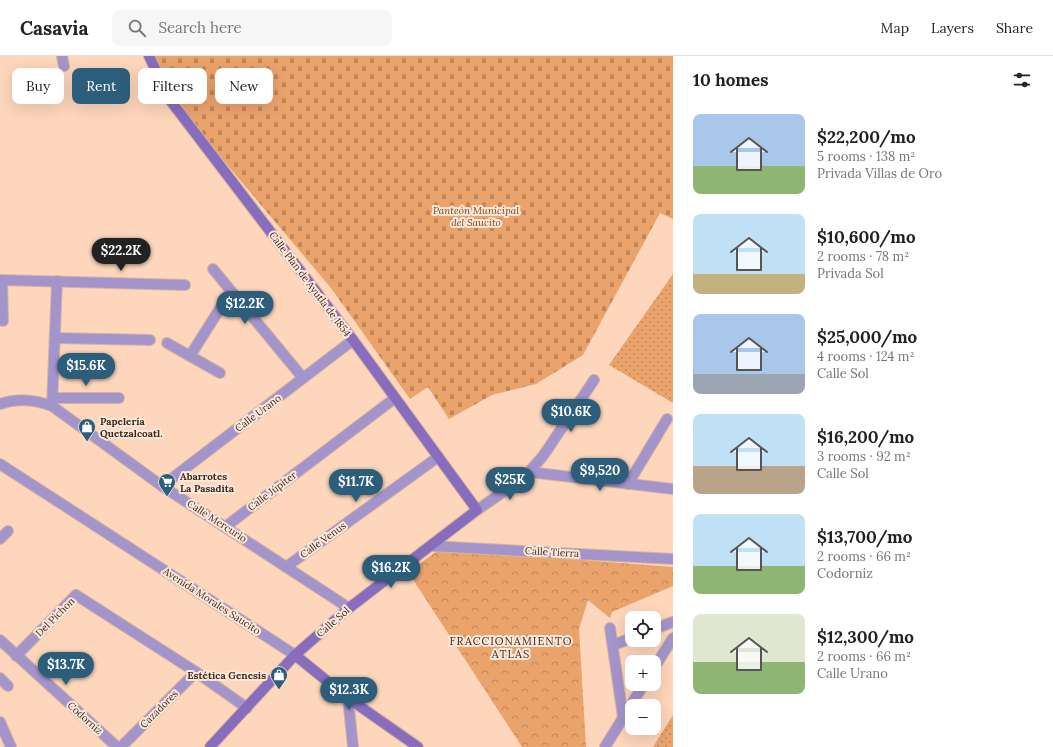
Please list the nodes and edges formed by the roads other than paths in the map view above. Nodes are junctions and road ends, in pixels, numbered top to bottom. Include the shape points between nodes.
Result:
1 (149, 56) edge
2 (213, 269) dead end
3 (1, 280) edge
4 (57, 281) junction
5 (185, 285) dead end
6 (231, 291) junction
7 (3, 322) dead end
8 (56, 338) junction
9 (150, 340) dead end
10 (353, 340) junction
11 (167, 343) dead end
12 (190, 356) junction
13 (220, 373) dead end
14 (303, 378) junction
15 (594, 380) dead end
16 (118, 398) dead end
17 (395, 398) junction
18 (53, 402) junction
19 (0, 404) edge
20 (668, 419) dead end
21 (438, 457) junction
22 (0, 464) edge
23 (529, 472) junction
24 (628, 484) junction
25 (162, 486) junction
26 (673, 489) edge
27 (477, 510) junction
28 (225, 527) junction
29 (8, 531) dead end
30 (0, 539) edge
31 (431, 546) junction
32 (673, 559) edge
33 (286, 566) junction
34 (349, 608) junction
35 (673, 622) edge
36 (661, 627) edge
37 (610, 628) dead end
38 (673, 638) edge
39 (0, 640) edge
40 (625, 641) edge
41 (613, 645) junction
42 (295, 655) junction
43 (16, 656) junction
44 (661, 657) edge
45 (196, 672) junction
46 (0, 678) edge
47 (8, 686) dead end
48 (640, 691) edge
49 (348, 698) junction
50 (247, 708) junction
51 (624, 717) junction
52 (0, 722) edge
53 (11, 747) edge
54 (117, 747) edge
55 (121, 747) edge
56 (210, 747) edge
57 (353, 747) edge
58 (418, 747) edge
59 (605, 747) edge

1 - 10 main road, Calle Plan de Ayutla de 1854 via 170,100
2 - 6 street
3 - 4 street
3 - 7 street
4 - 5 street
4 - 8 street
6 - 12 street
6 - 14 street
8 - 9 street
8 - 18 street
10 - 14 street, Calle Urano
10 - 17 main road, Calle Plan de Ayutla de 1854
11 - 12 street
12 - 13 street
14 - 25 street, Calle Urano
15 - 23 street, Calle Sol via 543,456
16 - 18 street
17 - 21 main road, Calle Plan de Ayutla de 1854
17 - 28 street, Calle Júpiter
18 - 19 street, Calle Mercurio via 15,401
18 - 25 street, Calle Mercurio
20 - 24 street
21 - 27 main road, Calle Plan de Ayutla de 1854
21 - 33 street, Calle Venus
22 - 42 street, Avenida Morales Saucito
23 - 24 street
23 - 27 street, Calle Sol
24 - 26 street
25 - 28 street, Calle Mercurio
27 - 31 main road, Calle Sol
28 - 33 street, Calle Mercurio
29 - 30 street
31 - 32 street, Calle Tierra
31 - 34 main road, Calle Sol
33 - 34 street, Calle Mercurio
34 - 42 main road, Calle Sol
35 - 36 street
37 - 41 street
38 - 44 street
39 - 43 street, Codorniz
40 - 41 street
41 - 51 street
42 - 49 main road, Avenida Morales Saucito
42 - 50 main road, Calle Sol
43 - 45 street, Del Pichon via 76,595
43 - 54 street, Codorniz
45 - 50 street
45 - 55 street, Cazadores
46 - 47 street
48 - 51 street
49 - 57 street
49 - 58 main road, Avenida Morales Saucito
50 - 56 main road, Calle Sol
51 - 59 street
52 - 53 street

